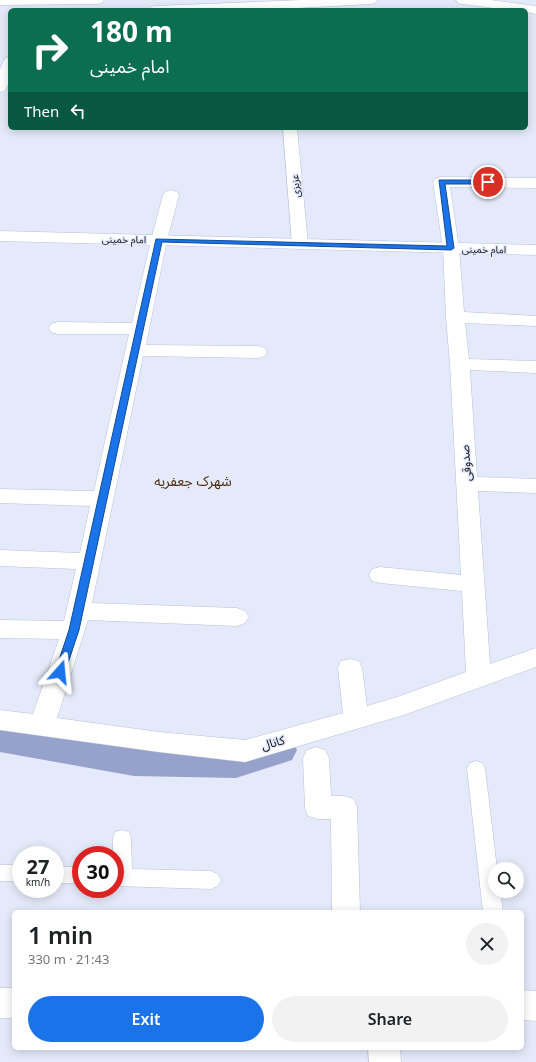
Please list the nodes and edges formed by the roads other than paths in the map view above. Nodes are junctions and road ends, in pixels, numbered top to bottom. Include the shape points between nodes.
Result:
1 (98, 0) edge
2 (371, 0) edge
3 (462, 0) edge
4 (0, 1) edge
5 (31, 4) edge
6 (290, 5) edge
7 (209, 8) edge
8 (521, 8) edge
9 (8, 66) edge
10 (0, 88) edge
11 (290, 130) edge
12 (536, 183) edge
13 (171, 195) dead end
14 (0, 236) edge
15 (159, 240) junction
16 (300, 244) junction
17 (451, 248) junction
18 (536, 250) edge
19 (455, 317) junction
20 (536, 321) edge
21 (58, 328) dead end
22 (140, 329) junction
23 (135, 350) junction
24 (258, 352) dead end
25 (460, 364) junction
26 (536, 367) edge
27 (468, 484) junction
28 (536, 486) edge
29 (0, 496) edge
30 (102, 499) junction
31 (0, 558) edge
32 (89, 561) junction
33 (380, 575) dead end
34 (474, 584) junction
35 (237, 617) dead end
36 (76, 621) junction
37 (0, 629) edge
38 (536, 657) edge
39 (350, 668) dead end
40 (479, 677) junction
41 (356, 719) junction
42 (0, 720) edge
43 (42, 726) junction
44 (316, 758) dead end
45 (476, 768) dead end
46 (122, 838) dead end
47 (121, 846) edge
48 (0, 873) edge
49 (12, 873) edge
50 (124, 877) edge
51 (211, 880) dead end
52 (346, 910) edge
53 (494, 910) edge
54 (0, 1003) edge
55 (12, 1003) edge
56 (524, 1005) edge
57 (536, 1006) edge
58 (384, 1050) edge
59 (385, 1062) edge

1 - 5 street
2 - 6 street
3 - 8 street
4 - 5 street
6 - 7 street
9 - 10 street
11 - 16 street, عزیزی
12 - 17 street, صدوقی via 441,182
13 - 15 street
14 - 15 street, امام خمینی
15 - 16 street, امام خمینی
15 - 22 street
16 - 17 street, امام خمینی
17 - 18 street, امام خمینی
17 - 19 street, صدوقی
19 - 20 street
19 - 25 street, صدوقی
21 - 22 street
22 - 23 street
23 - 24 street
23 - 30 street
25 - 26 street
25 - 27 street, صدوقی
27 - 28 street
27 - 34 street, صدوقی
29 - 30 street
30 - 32 street
31 - 32 street
32 - 36 street
33 - 34 street
34 - 40 street, صدوقی
35 - 36 street
36 - 37 street
36 - 43 street
38 - 40 street, کانال
39 - 41 street
40 - 41 street, کانال via 404,705
41 - 43 street, کانال via 245,751
42 - 43 street, کانال
44 - 52 street via 318,808 344,807
45 - 53 lane
46 - 47 lane
48 - 49 lane
50 - 51 lane
54 - 55 street
56 - 57 street
58 - 59 street

